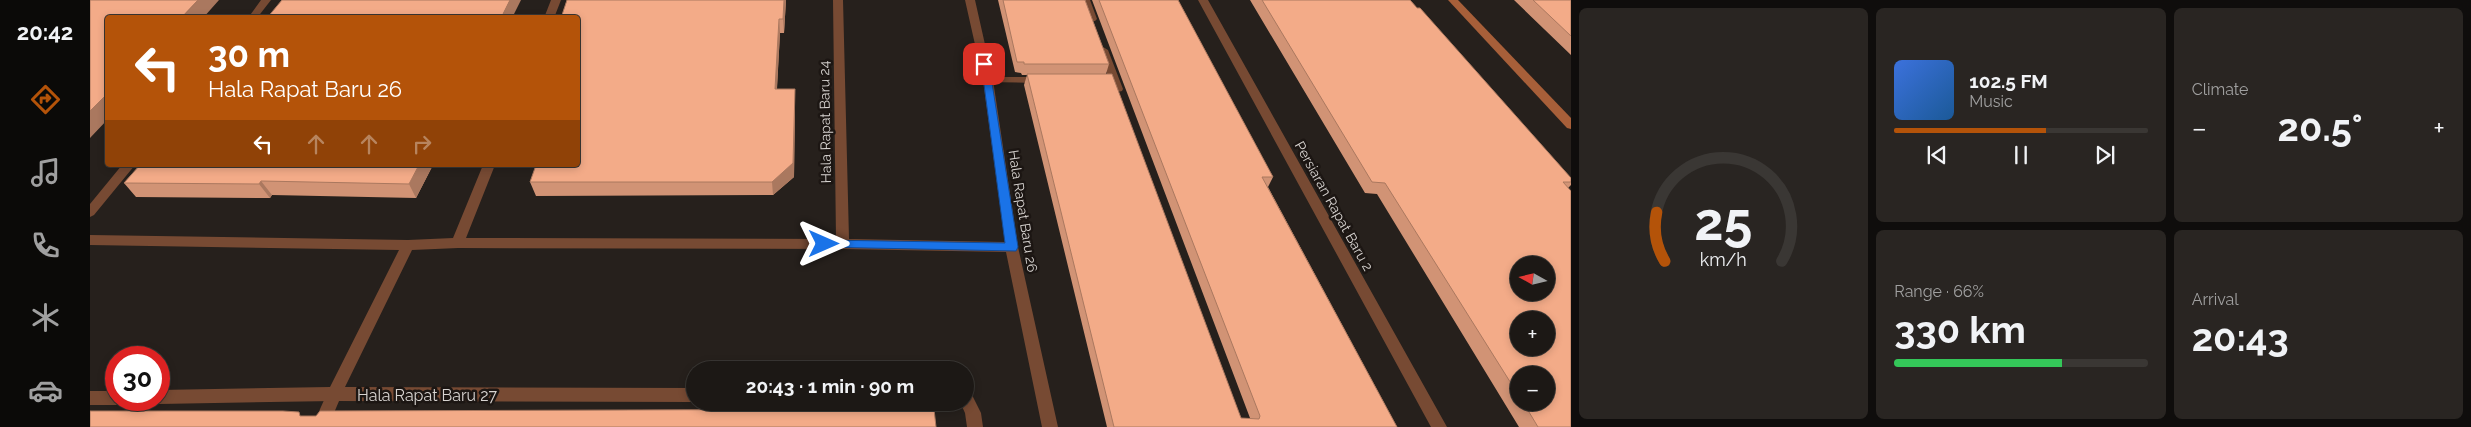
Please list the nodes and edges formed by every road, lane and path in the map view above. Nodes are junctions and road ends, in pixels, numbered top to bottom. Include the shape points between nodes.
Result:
1 (266, 0) edge
2 (556, 0) edge
3 (838, 0) edge
4 (970, 0) edge
5 (1085, 0) edge
6 (1203, 0) edge
7 (1453, 0) edge
8 (254, 15) edge
9 (550, 15) edge
10 (988, 80) junction
11 (1056, 80) edge
12 (1121, 99) edge
13 (1571, 125) edge
14 (127, 167) edge
15 (488, 167) edge
16 (90, 212) edge
17 (90, 240) edge
18 (458, 243) junction
19 (843, 244) junction
20 (408, 245) junction
21 (1012, 247) junction
22 (334, 394) junction
23 (686, 395) edge
24 (170, 397) edge
25 (90, 398) edge
26 (105, 398) edge
27 (973, 411) edge
28 (320, 427) edge
29 (975, 427) edge
30 (1050, 427) edge
31 (1439, 427) edge

1 - 8 street
2 - 9 street
3 - 19 street, Hala Rapat Baru 24
4 - 10 street, Hala Rapat Baru 26
5 - 12 street via 1110,80
6 - 31 street, Persiaran Rapat Baru 2
7 - 13 street
10 - 11 street
10 - 21 street, Hala Rapat Baru 26
14 - 16 street
15 - 18 street
17 - 20 street
18 - 19 street
18 - 20 street
19 - 21 street
20 - 22 street
21 - 30 street, Hala Rapat Baru 26
22 - 23 street, Hala Rapat Baru 27
22 - 24 street, Hala Rapat Baru 27
22 - 28 street
25 - 26 street
27 - 29 street

